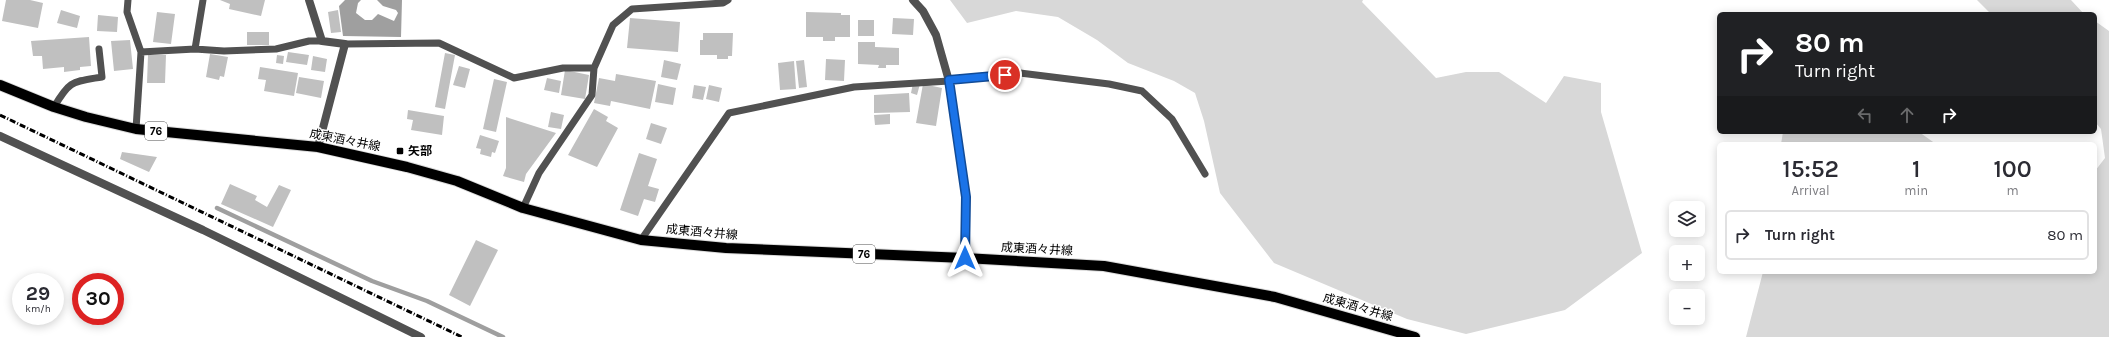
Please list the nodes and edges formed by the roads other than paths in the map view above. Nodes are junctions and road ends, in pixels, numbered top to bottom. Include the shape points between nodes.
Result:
1 (128, 0) edge
2 (203, 0) edge
3 (309, 0) edge
4 (728, 0) edge
5 (914, 0) edge
6 (322, 41) junction
7 (345, 44) junction
8 (99, 49) dead end
9 (195, 49) junction
10 (141, 52) junction
11 (594, 68) junction
12 (949, 80) junction
13 (0, 85) edge
14 (54, 107) junction
15 (136, 129) junction
16 (0, 136) edge
17 (318, 147) junction
18 (1205, 174) dead end
19 (523, 208) junction
20 (641, 240) junction
21 (965, 258) junction
22 (421, 337) edge
23 (1415, 337) edge

1 - 10 lane via 127,12
2 - 9 lane
3 - 6 street
4 - 11 lane via 723,3 632,9 613,25
5 - 12 street via 936,35
6 - 7 street
6 - 9 lane via 309,41 276,49
7 - 11 lane via 439,43 514,78 563,68
7 - 17 street
8 - 14 lane via 102,76 66,87
9 - 10 lane
10 - 15 lane
11 - 19 lane via 592,95 539,173
12 - 18 lane via 1020,73 1109,84 1142,91 1172,120
12 - 20 lane via 854,87 729,113
12 - 21 street via 966,197
13 - 14 main road, 成東酒々井線 / 76
14 - 15 main road, 成東酒々井線 / 76
15 - 17 main road, 成東酒々井線 / 76
16 - 22 street via 203,230
17 - 19 main road, 成東酒々井線 / 76 via 408,166
19 - 20 main road, 成東酒々井線 / 76
20 - 21 main road, 成東酒々井線 / 76 via 726,248
21 - 23 main road, 成東酒々井線 / 76 via 1104,266 1275,297

